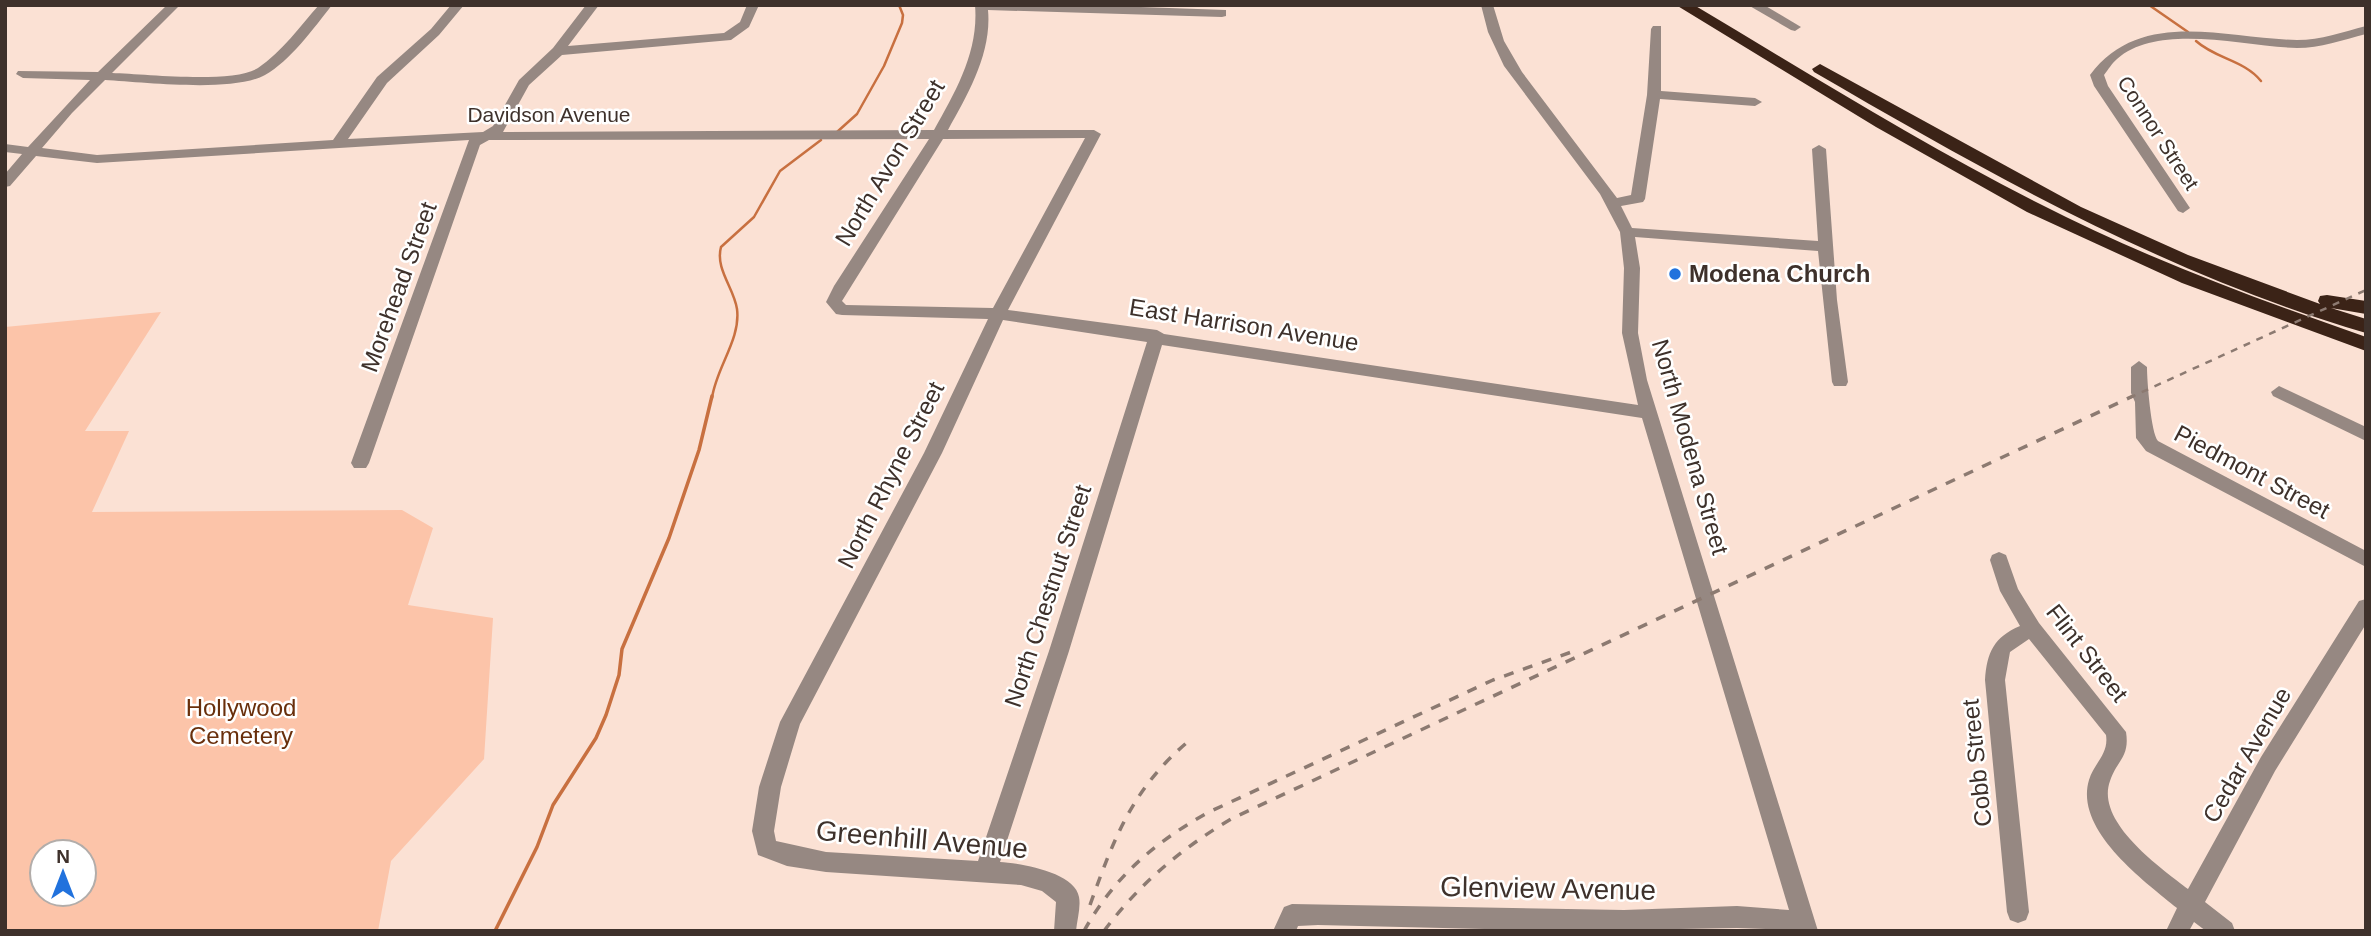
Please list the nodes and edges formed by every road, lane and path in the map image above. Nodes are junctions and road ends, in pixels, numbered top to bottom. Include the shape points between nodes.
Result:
1 (174, 5) edge
2 (326, 5) edge
3 (458, 5) edge
4 (593, 5) edge
5 (753, 5) edge
6 (1487, 5) edge
7 (1683, 5) edge
8 (1709, 5) edge
9 (1754, 5) edge
10 (982, 6) edge
11 (1109, 7) edge
12 (1222, 13) dead end
13 (1795, 27) dead end
14 (1657, 29) dead end
15 (2366, 30) edge
16 (558, 51) junction
17 (23, 74) dead end
18 (100, 76) junction
19 (1654, 95) junction
20 (1755, 102) dead end
21 (1094, 134) joint
22 (490, 136) junction
23 (939, 136) junction
24 (337, 144) junction
25 (5, 148) edge
26 (1819, 149) dead end
27 (30, 151) junction
28 (5, 183) edge
29 (1614, 203) junction
30 (2183, 208) dead end
31 (1627, 232) junction
32 (2141, 242) junction
33 (1825, 247) junction
34 (834, 302) joint
35 (2366, 308) edge
36 (998, 314) junction
37 (2366, 326) edge
38 (1157, 337) junction
39 (2366, 344) edge
40 (2139, 367) dead end
41 (1840, 382) dead end
42 (2279, 392) dead end
43 (1649, 413) junction
44 (2366, 435) edge
45 (360, 463) dead end
46 (1999, 560) dead end
47 (2366, 560) edge
48 (2366, 607) edge
49 (2032, 629) junction
50 (766, 848) joint
51 (986, 870) junction
52 (2192, 907) junction
53 (2018, 912) dead end
54 (1288, 923) edge
55 (1533, 924) edge
56 (1806, 926) edge
57 (1065, 931) edge
58 (2177, 931) edge
59 (2224, 931) edge

1 - 18 street
2 - 18 street via 273,62 248,77
3 - 24 street via 435,33 382,80
4 - 16 street, Morehead Street
5 - 16 street via 748,22 727,37
6 - 29 street, North Modena Street via 1491,28 1516,74
7 - 39 highway via 2073,228 2272,312
8 - 32 highway via 2042,194
9 - 13 street
10 - 11 street
10 - 23 street, North Avon Street via 986,18 982,42
11 - 12 street
14 - 19 street
15 - 30 street, Connor Street via 2320,43 2187,36 2144,40 2104,63 2097,75 2101,86
16 - 22 street, Morehead Street via 524,83
17 - 18 street
18 - 27 street
19 - 20 street
19 - 29 street via 1638,200
21 - 23 street, Davidson Avenue
21 - 36 street, North Rhyne Street
22 - 23 street, Davidson Avenue
22 - 24 street, Davidson Avenue
22 - 45 street, Morehead Street via 474,143
23 - 34 street, North Avon Street
24 - 27 street, Davidson Avenue via 97,159
25 - 27 street, Davidson Avenue
26 - 33 street
27 - 28 street
29 - 31 street, North Modena Street
31 - 33 street
31 - 43 street, North Modena Street via 1632,268 1630,333
32 - 35 highway via 2273,286
32 - 37 highway via 2282,299
33 - 41 street
34 - 36 street, East Harrison Avenue via 842,310
36 - 38 street, East Harrison Avenue
36 - 50 street, North Rhyne Street via 933,453 790,722 770,787 763,831
38 - 43 street, East Harrison Avenue
38 - 51 street, North Chestnut Street
40 - 47 street, Piedmont Street via 2145,438 2152,446
42 - 44 street
43 - 56 street, North Modena Street
46 - 49 street, Flint Street via 2009,591
48 - 52 street, Cedar Avenue via 2268,764
49 - 52 street, Flint Street via 2116,732 2118,747 2099,780 2097,798 2106,822 2142,866
49 - 53 street, Cobb Street via 2004,642 1996,658
50 - 51 street, Greenhill Avenue via 826,862
51 - 57 street, Greenhill Avenue via 1048,882 1068,897
52 - 58 street, Cedar Avenue
52 - 59 street, Flint Street
54 - 55 street, Glenview Avenue
55 - 56 street, Glenview Avenue via 1737,917

